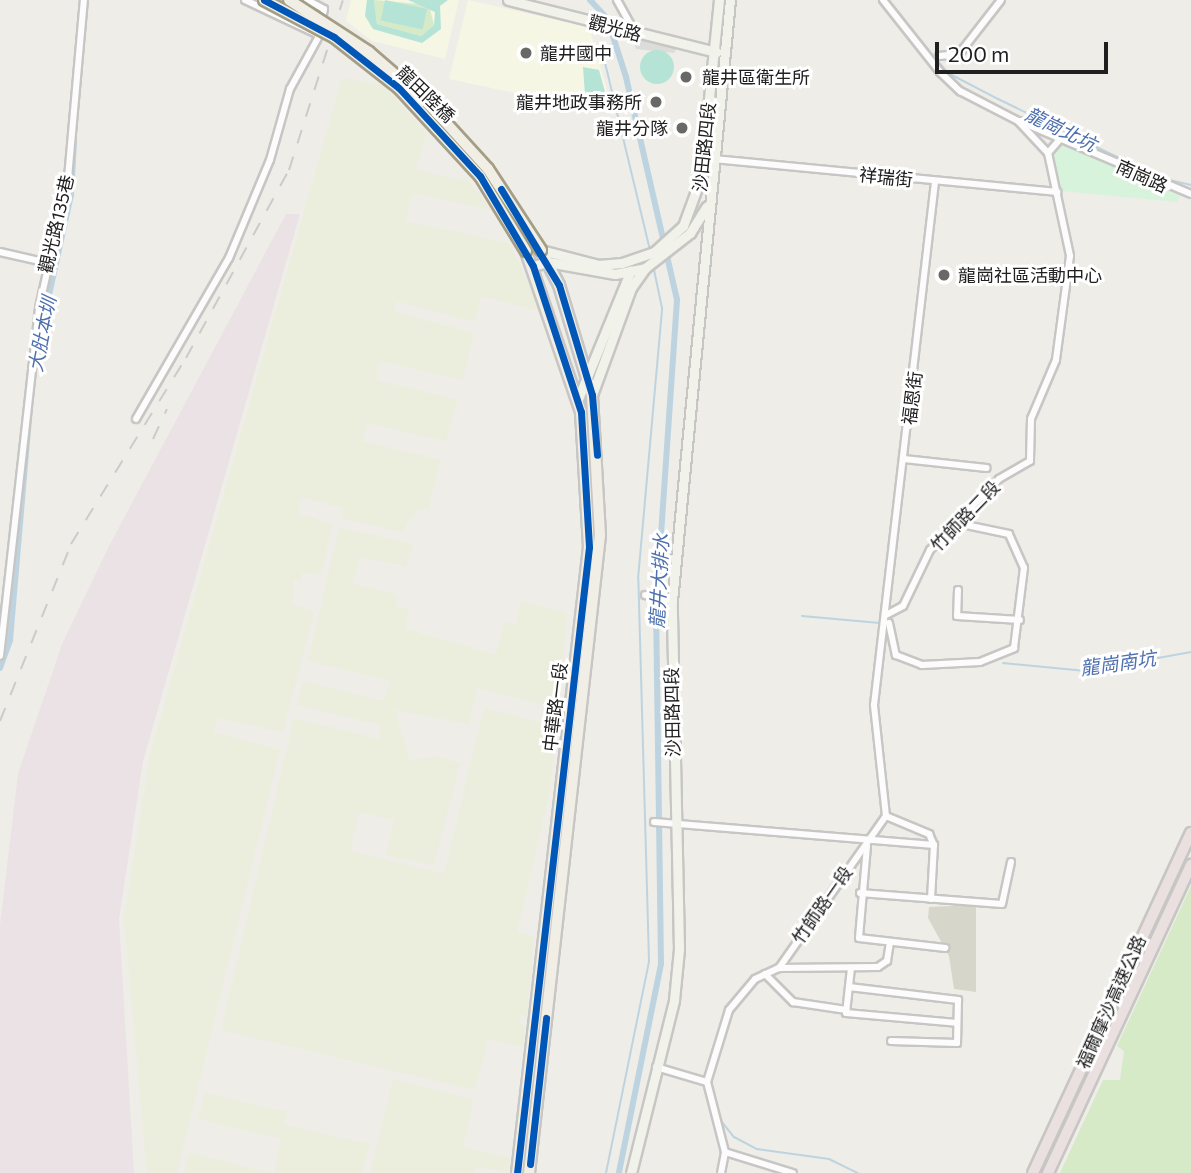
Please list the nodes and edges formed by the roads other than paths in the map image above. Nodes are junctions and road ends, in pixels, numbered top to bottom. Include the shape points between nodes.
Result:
1 (84, 0) edge
2 (245, 0) edge
3 (264, 0) edge
4 (289, 0) edge
5 (307, 0) edge
6 (508, 0) edge
7 (617, 0) edge
8 (719, 0) edge
9 (730, 0) edge
10 (883, 0) edge
11 (1001, 0) edge
12 (631, 32) junction
13 (318, 38) junction
14 (718, 52) junction
15 (939, 56) dead end
16 (1018, 121) junction
17 (1061, 138) junction
18 (1048, 153) junction
19 (714, 159) junction
20 (935, 182) junction
21 (1058, 192) junction
22 (1191, 194) edge
23 (697, 199) junction
24 (707, 205) junction
25 (687, 230) junction
26 (541, 250) junction
27 (526, 251) joint
28 (0, 252) edge
29 (638, 260) junction
30 (548, 262) junction
31 (48, 263) junction
32 (533, 266) junction
33 (645, 268) junction
34 (629, 273) junction
35 (588, 381) junction
36 (592, 395) junction
37 (578, 399) junction
38 (136, 419) dead end
39 (904, 459) junction
40 (987, 468) dead end
41 (957, 523) junction
42 (958, 590) dead end
43 (645, 595) dead end
44 (668, 600) junction
45 (886, 615) junction
46 (1020, 620) junction
47 (0, 656) edge
48 (886, 816) junction
49 (654, 822) dead end
50 (673, 826) junction
51 (1191, 832) edge
52 (868, 841) junction
53 (934, 845) junction
54 (1011, 862) dead end
55 (1191, 865) edge
56 (860, 892) junction
57 (931, 899) junction
58 (890, 942) junction
59 (945, 948) dead end
60 (779, 968) junction
61 (851, 968) junction
62 (765, 974) junction
63 (849, 987) junction
64 (846, 1012) junction
65 (957, 1023) junction
66 (891, 1041) dead end
67 (656, 1067) junction
68 (707, 1082) junction
69 (725, 1152) junction
70 (517, 1173) edge
71 (529, 1173) edge
72 (631, 1173) edge
73 (721, 1173) edge
74 (793, 1173) edge
75 (1033, 1173) edge
76 (1048, 1173) edge

1 - 31 street, 觀光路135巷 via 68,178
2 - 13 street
3 - 27 main road, 龍田陸橋, bridge via 334,37 399,88 480,176
4 - 26 main road, 龍田陸橋, bridge via 369,52 428,103 488,169
5 - 13 street via 324,9
6 - 12 street, 觀光路
7 - 12 street
8 - 14 street, 沙田路四段
9 - 14 street, 沙田路四段
10 - 16 street, 竹師路二段 via 960,91
11 - 15 street via 959,54
12 - 14 street, 觀光路
13 - 38 street via 290,89 270,160 229,258
14 - 19 street, 沙田路四段
14 - 23 street, 沙田路四段
16 - 17 street, 南崗路
16 - 18 street, 竹師路二段
17 - 18 street
17 - 22 street, 南崗路
18 - 21 street, 竹師路二段
19 - 20 street, 祥瑞街
19 - 24 street, 沙田路四段
20 - 21 street, 祥瑞街
20 - 39 street, 福恩街
21 - 41 street, 竹師路二段 via 1067,221 1069,275 1056,321 1056,360 1031,419 1033,454
23 - 24 street, 沙田路四段
23 - 25 street
24 - 25 street
24 - 44 street, 沙田路四段
25 - 29 street
25 - 33 street
26 - 29 street via 598,265
26 - 30 main road, 中華路一段
27 - 32 main road, 中華路一段
28 - 31 street
29 - 34 street
30 - 32 street
30 - 34 street via 593,274
30 - 35 main road, 中華路一段
31 - 47 street, 觀光路135巷
32 - 37 main road, 中華路一段
33 - 34 street
33 - 36 street via 631,288
34 - 35 street
35 - 36 main road, 中華路一段
35 - 37 street
36 - 71 main road, 中華路一段 via 600,510 597,585
37 - 70 main road, 中華路一段 via 589,547
39 - 40 street
39 - 45 street, 福恩街
41 - 45 street, 竹師路二段 via 930,550 898,613
41 - 46 street via 1009,534 1024,568
42 - 46 street via 957,616
43 - 44 street
44 - 50 street, 沙田路四段
45 - 46 street via 896,655 904,661 952,666 1014,648
45 - 48 street via 874,705
48 - 52 street, 竹師路一段
48 - 53 street via 916,824
49 - 50 street
50 - 52 street
50 - 67 street, 沙田路四段 via 679,949
51 - 75 highway, 福爾摩沙高速公路
52 - 53 street
52 - 56 street
52 - 60 street, 竹師路一段
53 - 57 street
54 - 57 street via 1002,904
55 - 76 highway, 福爾摩沙高速公路
56 - 57 street
56 - 58 street via 857,934
58 - 59 street
58 - 61 street via 887,961
60 - 61 street
60 - 62 street
61 - 63 street
62 - 64 street via 793,1002
62 - 68 street via 729,1010
63 - 64 street
63 - 65 street via 956,998
64 - 65 street
65 - 66 street via 957,1043 950,1046
67 - 68 street
67 - 72 street, 沙田路四段
68 - 69 street
69 - 73 street
69 - 74 street

